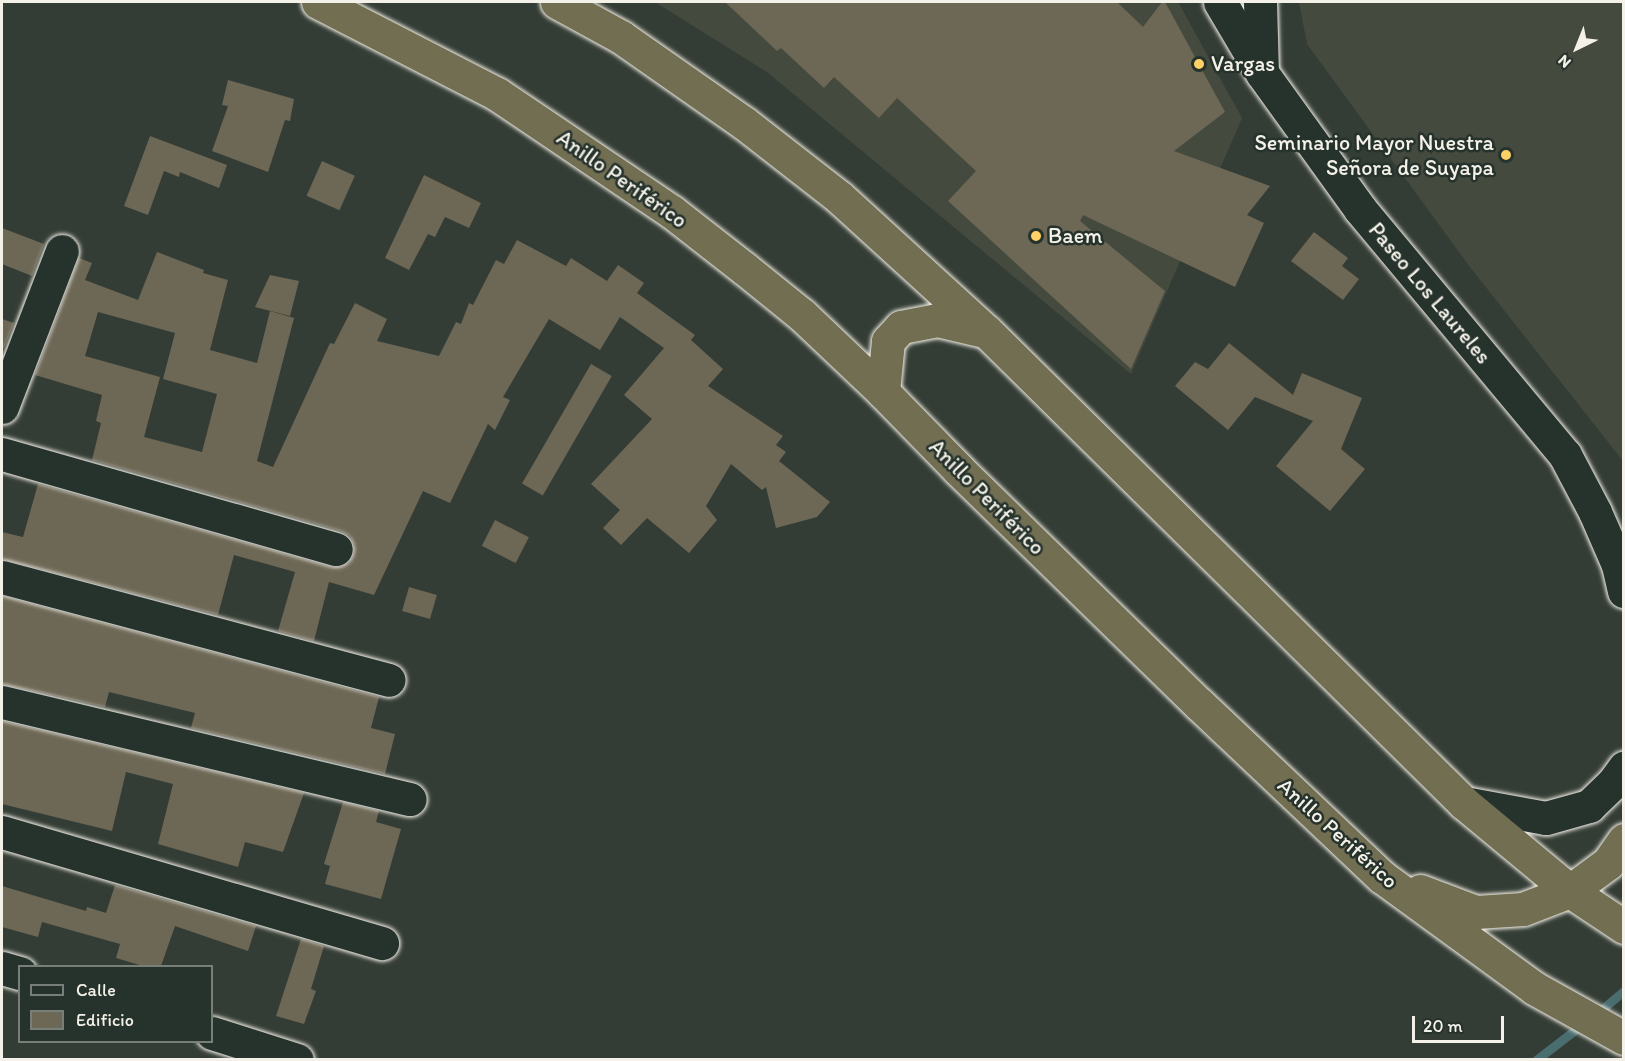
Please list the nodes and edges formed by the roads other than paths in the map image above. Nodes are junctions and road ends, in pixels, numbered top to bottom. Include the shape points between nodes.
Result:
1 (318, 2) edge
2 (557, 2) edge
3 (1220, 2) edge
4 (1260, 2) edge
5 (1262, 73) junction
6 (62, 251) dead end
7 (986, 331) junction
8 (883, 392) junction
9 (2, 407) edge
10 (2, 454) edge
11 (336, 549) dead end
12 (2, 577) edge
13 (1623, 591) edge
14 (389, 680) dead end
15 (2, 702) edge
16 (1623, 768) edge
17 (410, 799) dead end
18 (1464, 803) junction
19 (2, 832) edge
20 (1623, 840) edge
21 (1382, 877) junction
22 (1570, 891) junction
23 (1623, 927) edge
24 (382, 943) dead end
25 (2, 968) edge
26 (18, 972) edge
27 (213, 1033) edge
28 (1623, 1038) edge
29 (297, 1059) edge

1 - 8 highway, Anillo Periférico via 497,94 672,212 802,315
2 - 7 highway via 621,37 744,123 839,197
3 - 5 street, Paseo Los Laureles
4 - 5 street
5 - 13 street, Paseo Los Laureles via 1360,209 1565,454 1618,565
6 - 9 street
7 - 8 highway via 937,320 901,327 888,341
7 - 18 highway
8 - 21 highway, Anillo Periférico via 1190,696
10 - 11 street
12 - 14 street
15 - 17 street
16 - 18 street via 1589,806 1546,818
18 - 22 highway
19 - 24 street
20 - 22 highway via 1608,863
21 - 22 highway via 1476,912 1523,909
21 - 28 highway, Anillo Periférico via 1534,988
22 - 23 highway
25 - 26 street
27 - 29 street

